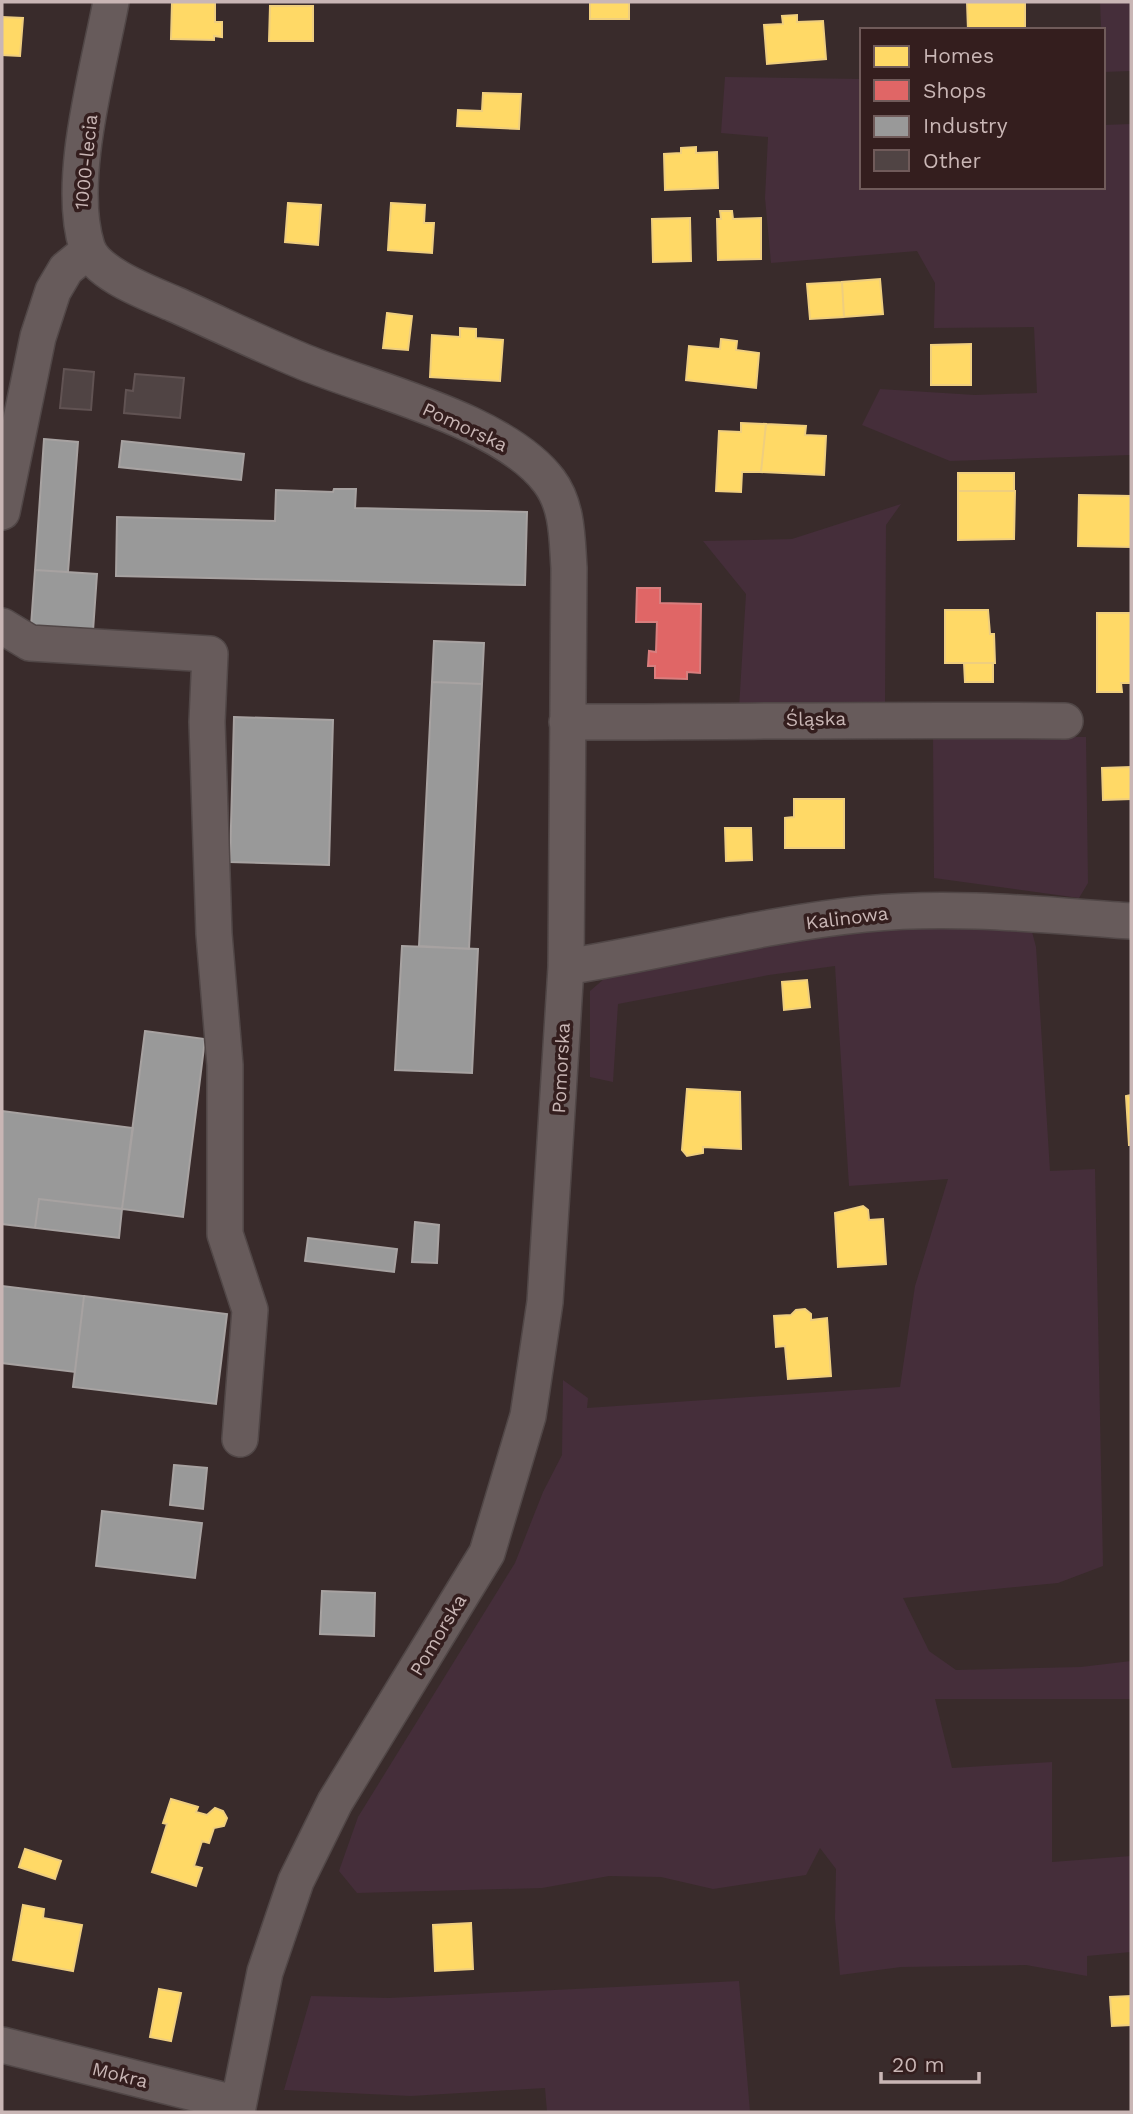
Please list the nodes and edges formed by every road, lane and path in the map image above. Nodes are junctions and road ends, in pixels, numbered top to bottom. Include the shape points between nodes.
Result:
1 (111, 2) edge
2 (88, 251) junction
3 (2, 512) edge
4 (2, 626) edge
5 (1065, 721) dead end
6 (567, 722) junction
7 (1131, 921) edge
8 (566, 967) junction
9 (240, 1439) dead end
10 (2, 2045) edge
11 (237, 2108) edge

1 - 2 street, 1000-lecia via 80,177 79,217
2 - 3 street via 66,269 49,303
2 - 6 street, Pomorska via 110,273 146,292 305,362 464,423 528,458 551,483 566,521
4 - 9 street via 30,643 210,654 207,722 225,1065 225,1234 250,1310
5 - 6 street, Śląska
6 - 8 street, Pomorska
7 - 8 street, Kalinowa via 960,909 866,914 754,930
8 - 11 street, Pomorska via 545,1302 518,1455 487,1553 342,1790 296,1881 265,1972
10 - 11 street, Mokra

